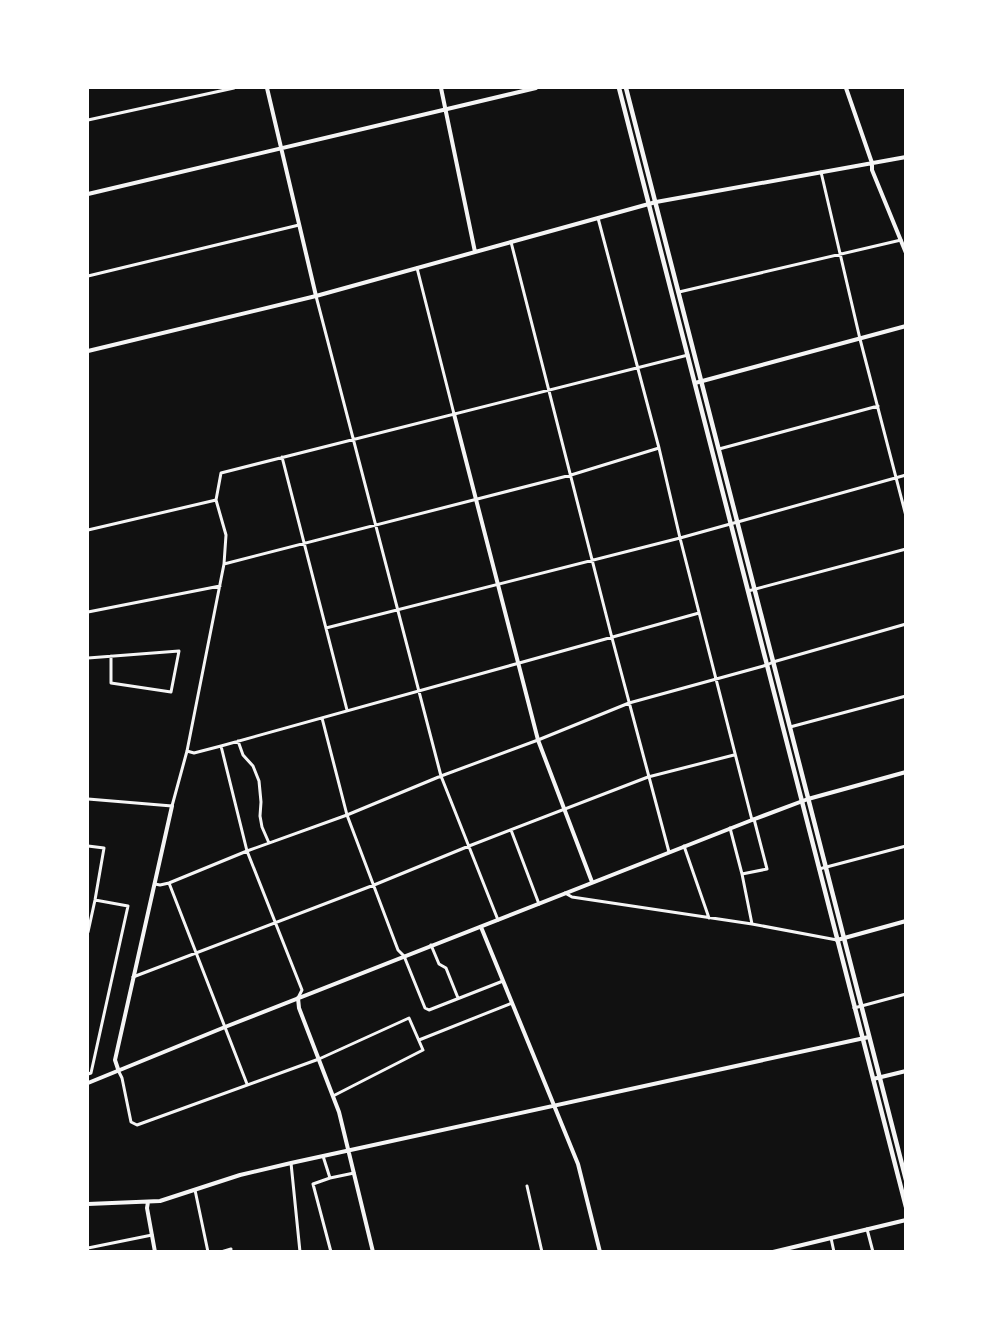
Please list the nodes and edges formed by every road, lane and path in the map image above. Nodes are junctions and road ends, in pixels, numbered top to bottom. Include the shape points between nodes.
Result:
1 (234, 88) edge
2 (268, 88) edge
3 (441, 88) edge
4 (536, 88) edge
5 (619, 88) edge
6 (626, 88) edge
7 (846, 88) edge
8 (446, 110) junction
9 (88, 120) edge
10 (281, 147) junction
11 (906, 157) edge
12 (872, 163) junction
13 (822, 172) junction
14 (88, 194) edge
15 (656, 202) junction
16 (650, 204) junction
17 (598, 218) junction
18 (299, 225) junction
19 (901, 240) junction
20 (511, 242) junction
21 (475, 252) junction
22 (906, 252) edge
23 (840, 255) junction
24 (416, 267) junction
25 (88, 276) edge
26 (679, 292) junction
27 (316, 296) junction
28 (906, 326) edge
29 (860, 339) junction
30 (88, 351) edge
31 (688, 355) junction
32 (637, 368) junction
33 (701, 382) junction
34 (695, 383) junction
35 (550, 390) junction
36 (878, 406) junction
37 (454, 414) junction
38 (353, 440) junction
39 (659, 448) junction
40 (719, 449) junction
41 (282, 457) junction
42 (571, 475) junction
43 (906, 475) edge
44 (895, 478) junction
45 (216, 500) junction
46 (476, 500) junction
47 (906, 516) edge
48 (737, 522) junction
49 (731, 523) junction
50 (376, 525) junction
51 (88, 530) edge
52 (680, 538) junction
53 (304, 543) junction
54 (906, 549) edge
55 (593, 560) junction
56 (224, 564) junction
57 (497, 585) junction
58 (220, 586) junction
59 (754, 590) junction
60 (748, 591) junction
61 (397, 610) junction
62 (88, 612) edge
63 (699, 614) junction
64 (906, 624) edge
65 (326, 628) junction
66 (612, 638) junction
67 (111, 656) junction
68 (88, 658) edge
69 (773, 662) junction
70 (518, 664) junction
71 (767, 665) junction
72 (716, 680) junction
73 (418, 690) junction
74 (906, 696) edge
75 (629, 703) junction
76 (346, 710) junction
77 (322, 718) junction
78 (790, 727) junction
79 (538, 740) junction
80 (238, 741) junction
81 (221, 746) junction
82 (187, 751) junction
83 (734, 755) junction
84 (906, 772) edge
85 (441, 776) junction
86 (648, 777) junction
87 (88, 799) edge
88 (808, 799) junction
89 (802, 801) junction
90 (172, 806) junction
91 (564, 809) junction
92 (346, 815) junction
93 (753, 819) junction
94 (730, 828) junction
95 (511, 830) junction
96 (269, 843) junction
97 (88, 846) edge
98 (469, 846) junction
99 (684, 846) junction
100 (906, 846) edge
101 (247, 851) junction
102 (669, 852) junction
103 (826, 868) junction
104 (819, 869) junction
105 (742, 874) junction
106 (592, 882) junction
107 (169, 883) junction
108 (155, 884) junction
109 (374, 885) junction
110 (565, 893) junction
111 (95, 900) junction
112 (539, 904) junction
113 (709, 918) junction
114 (498, 920) junction
115 (906, 921) edge
116 (275, 922) junction
117 (752, 924) junction
118 (481, 927) junction
119 (88, 932) edge
120 (844, 938) junction
121 (837, 940) junction
122 (431, 945) junction
123 (197, 953) junction
124 (404, 956) junction
125 (133, 977) junction
126 (503, 981) junction
127 (906, 994) edge
128 (298, 998) junction
129 (458, 998) junction
130 (512, 1003) junction
131 (861, 1006) junction
132 (854, 1008) junction
133 (225, 1027) junction
134 (869, 1037) junction
135 (862, 1039) junction
136 (419, 1040) junction
137 (319, 1059) junction
138 (118, 1069) junction
139 (906, 1071) edge
140 (88, 1074) edge
141 (880, 1077) junction
142 (873, 1079) junction
143 (88, 1083) edge
144 (246, 1084) junction
145 (332, 1096) junction
146 (553, 1106) junction
147 (348, 1150) junction
148 (323, 1156) junction
149 (291, 1163) junction
150 (354, 1173) junction
151 (330, 1178) junction
152 (906, 1180) edge
153 (527, 1186) dead end
154 (195, 1190) junction
155 (148, 1202) junction
156 (88, 1204) edge
157 (906, 1208) edge
158 (906, 1220) edge
159 (867, 1229) junction
160 (152, 1235) junction
161 (831, 1237) junction
162 (793, 1246) junction
163 (88, 1248) edge
164 (231, 1249) dead end
165 (155, 1252) edge
166 (208, 1252) edge
167 (221, 1252) edge
168 (300, 1252) edge
169 (331, 1252) edge
170 (374, 1252) edge
171 (542, 1252) edge
172 (600, 1252) edge
173 (773, 1252) edge
174 (794, 1252) edge
175 (834, 1252) edge
176 (873, 1252) edge

1 - 9 street
2 - 10 street
3 - 8 street
4 - 8 street
5 - 16 main road
6 - 15 main road
7 - 12 street
8 - 10 street
8 - 21 street
10 - 14 street
10 - 18 street
11 - 12 street
12 - 13 street
12 - 19 street
13 - 15 street
13 - 23 street
15 - 16 street
15 - 26 main road
16 - 17 street
16 - 31 main road
17 - 20 street
17 - 32 street
18 - 25 street
18 - 27 street
19 - 22 street
19 - 23 street
20 - 21 street
20 - 35 street
21 - 24 street
23 - 26 street
23 - 29 street
24 - 27 street
24 - 37 street
26 - 33 main road
27 - 30 street
27 - 38 street
28 - 29 street
29 - 33 street
29 - 36 street
31 - 32 street
31 - 34 main road
32 - 35 street
32 - 39 street
33 - 34 street
33 - 40 main road
34 - 49 main road
35 - 37 street
35 - 42 street
36 - 40 street
36 - 44 street
37 - 38 street
37 - 46 street
38 - 41 street
38 - 50 street
39 - 42 street
39 - 52 street
40 - 48 main road
41 - 45 street via 221,474
41 - 53 street
42 - 46 street
42 - 55 street
43 - 44 street
44 - 47 street
44 - 48 street
45 - 51 street
45 - 56 street via 226,535
46 - 50 street
46 - 57 street
48 - 49 street
48 - 59 main road
49 - 52 street
49 - 60 main road
50 - 53 street
50 - 61 street
52 - 55 street
52 - 63 street
53 - 56 street
53 - 65 street
54 - 59 street
55 - 57 street
55 - 66 street
56 - 58 street
57 - 61 street
57 - 70 street
58 - 62 street
58 - 82 street
59 - 60 street
59 - 69 main road
60 - 71 main road
61 - 65 street
61 - 73 street
63 - 66 street
63 - 72 street
64 - 69 street
65 - 76 street
66 - 70 street
66 - 75 street
67 - 67 street via 179,651 171,692 111,682
67 - 68 street
69 - 71 street
69 - 78 main road
70 - 73 street
70 - 79 street
71 - 72 street
71 - 89 main road
72 - 75 street
72 - 83 street
73 - 76 street
73 - 85 street
74 - 78 street
75 - 79 street
75 - 86 street
76 - 77 street
77 - 80 street
77 - 92 street
78 - 88 main road
79 - 85 street
79 - 91 street
80 - 81 street
80 - 96 street via 259,781 260,816
81 - 82 street via 194,753
81 - 101 street
82 - 90 street
83 - 86 street
83 - 93 street
84 - 88 street
85 - 92 street
85 - 98 street
86 - 91 street
86 - 102 street
87 - 90 street
88 - 89 street
88 - 103 main road
89 - 93 street
89 - 104 main road
90 - 108 street
91 - 95 street
91 - 106 street
92 - 96 street
92 - 109 street
93 - 94 street
93 - 105 street via 767,869
94 - 99 street
94 - 105 street
95 - 98 street
95 - 112 street
96 - 101 street
97 - 111 street via 104,848
98 - 109 street
98 - 114 street
99 - 102 street
99 - 113 street
100 - 103 street
101 - 107 street
101 - 116 street
102 - 106 street
103 - 104 street
103 - 120 main road
104 - 121 main road
105 - 117 street
106 - 110 street
107 - 108 street
107 - 123 street
108 - 125 street
109 - 116 street
109 - 124 street via 398,950
110 - 112 street
110 - 113 street via 572,897
111 - 119 street
111 - 140 street via 128,906 91,1073
112 - 114 street
113 - 117 street
114 - 118 street
115 - 120 street
116 - 123 street
116 - 128 street via 302,990
117 - 121 street
118 - 122 street
118 - 126 street
120 - 121 street
120 - 131 main road
121 - 132 main road
122 - 124 street
122 - 129 street via 439,964 446,968
123 - 125 street
123 - 133 street
124 - 128 street
124 - 129 street via 425,1008 429,1010
125 - 138 street via 115,1060
126 - 129 street
126 - 130 street
127 - 131 street
128 - 133 street
128 - 137 street
130 - 136 street
130 - 146 street
131 - 132 street
131 - 134 main road
132 - 135 main road
133 - 138 street
133 - 144 street
134 - 135 street
134 - 141 main road
135 - 142 main road
135 - 146 street
136 - 137 street via 409,1018
136 - 145 street via 423,1050
137 - 144 street
137 - 145 street
138 - 143 street
138 - 144 street via 131,1122 137,1125
139 - 141 street
141 - 142 street
141 - 152 main road
142 - 157 main road
145 - 147 street
146 - 147 street
146 - 172 street via 578,1164
147 - 148 street
147 - 150 street
148 - 149 street
148 - 151 street
149 - 154 street
149 - 168 street
150 - 151 street
150 - 170 street
151 - 169 street via 313,1184
153 - 171 street
154 - 155 street
154 - 166 street
155 - 156 street
155 - 160 street
158 - 159 street
159 - 161 street
159 - 176 street
160 - 163 street
160 - 165 street
161 - 162 street
161 - 175 street
162 - 173 street
162 - 174 street
164 - 167 street

